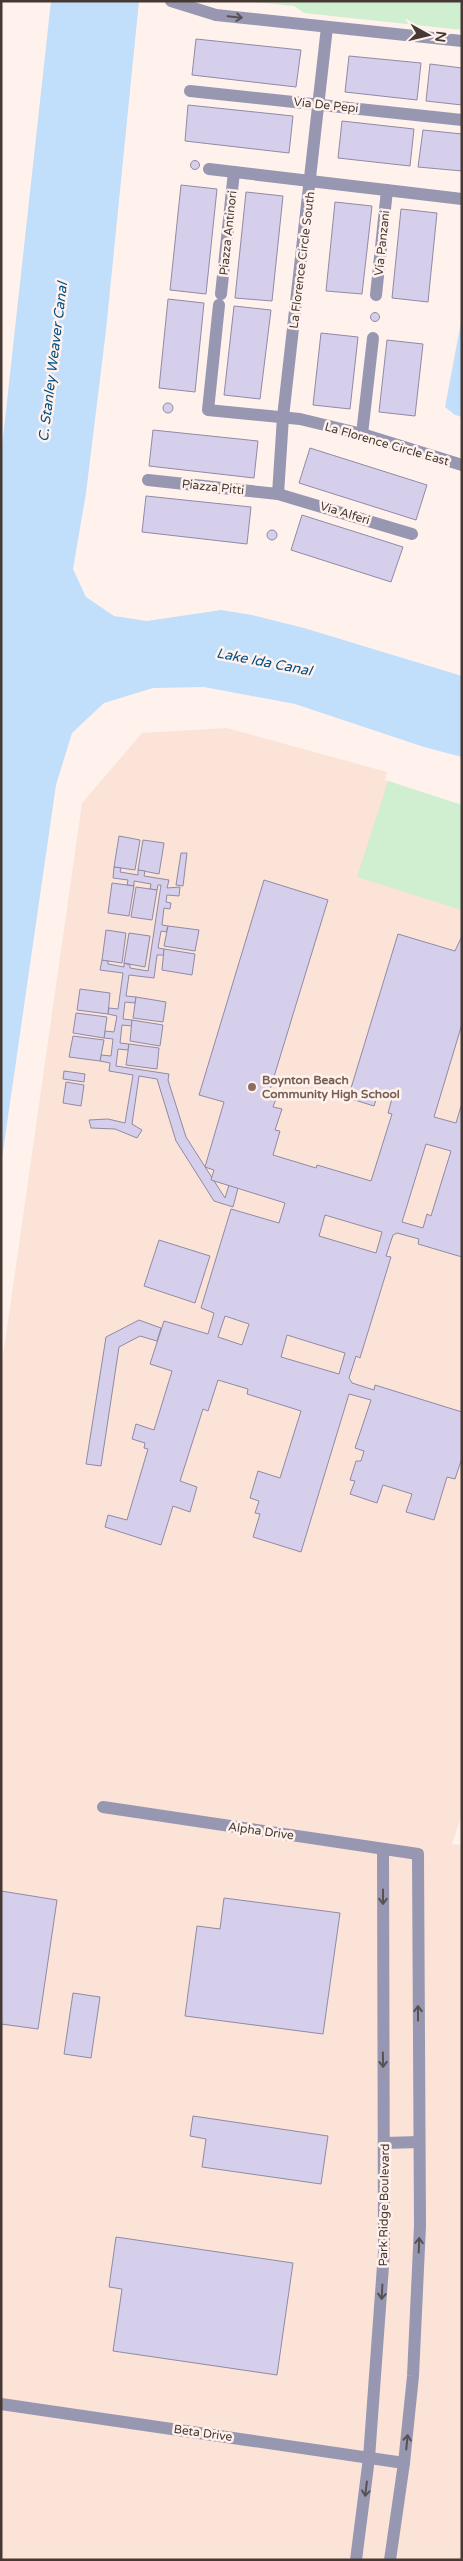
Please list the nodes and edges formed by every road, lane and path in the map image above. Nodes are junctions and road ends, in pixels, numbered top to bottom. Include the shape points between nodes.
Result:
1 (171, 1) edge
2 (204, 6) edge
3 (327, 27) junction
4 (462, 41) edge
5 (190, 91) dead end
6 (319, 104) junction
7 (462, 120) edge
8 (208, 169) dead end
9 (234, 172) junction
10 (311, 181) junction
11 (387, 190) junction
12 (462, 198) edge
13 (376, 296) dead end
14 (372, 338) dead end
15 (283, 417) junction
16 (362, 434) junction
17 (462, 466) edge
18 (148, 480) dead end
19 (278, 494) junction
20 (412, 534) dead end
21 (103, 1807) dead end
22 (383, 1849) junction
23 (384, 2142) junction
24 (419, 2142) junction
25 (1, 2404) edge
26 (370, 2458) junction
27 (404, 2464) junction
28 (356, 2560) edge
29 (390, 2560) edge

1 - 2 street
2 -> 3 street via 216,15
3 - 4 street
3 - 6 street, La Florence Circle South
5 - 6 street, Via De Pepi
6 - 7 street, Via De Pepi
6 - 10 street, La Florence Circle South
8 - 9 street, Piazza Antinori
9 - 10 street, Piazza Antinori
9 - 15 street, Piazza Antinori via 208,410
10 - 11 street, Piazza Antinori
10 - 15 street, La Florence Circle South
11 - 12 street, Piazza Antinori
11 - 13 street, Via Panzani
14 - 16 street
15 - 16 street, La Florence Circle East
15 - 19 street, La Florence Circle South
16 - 17 street, La Florence Circle East
18 - 19 street, Piazza Pitti
19 - 20 street, Via Alferi
21 - 22 street, Alpha Drive
22 -> 23 street, Park Ridge Boulevard
24 -> 22 street, Alpha Drive via 418,1854
23 - 24 street
23 -> 26 street, Park Ridge Boulevard via 384,2260
27 -> 24 street via 413,2376 420,2226
25 - 26 street, Beta Drive
26 - 27 street, Beta Drive
26 -> 28 street, Park Ridge Boulevard
27 - 29 street

